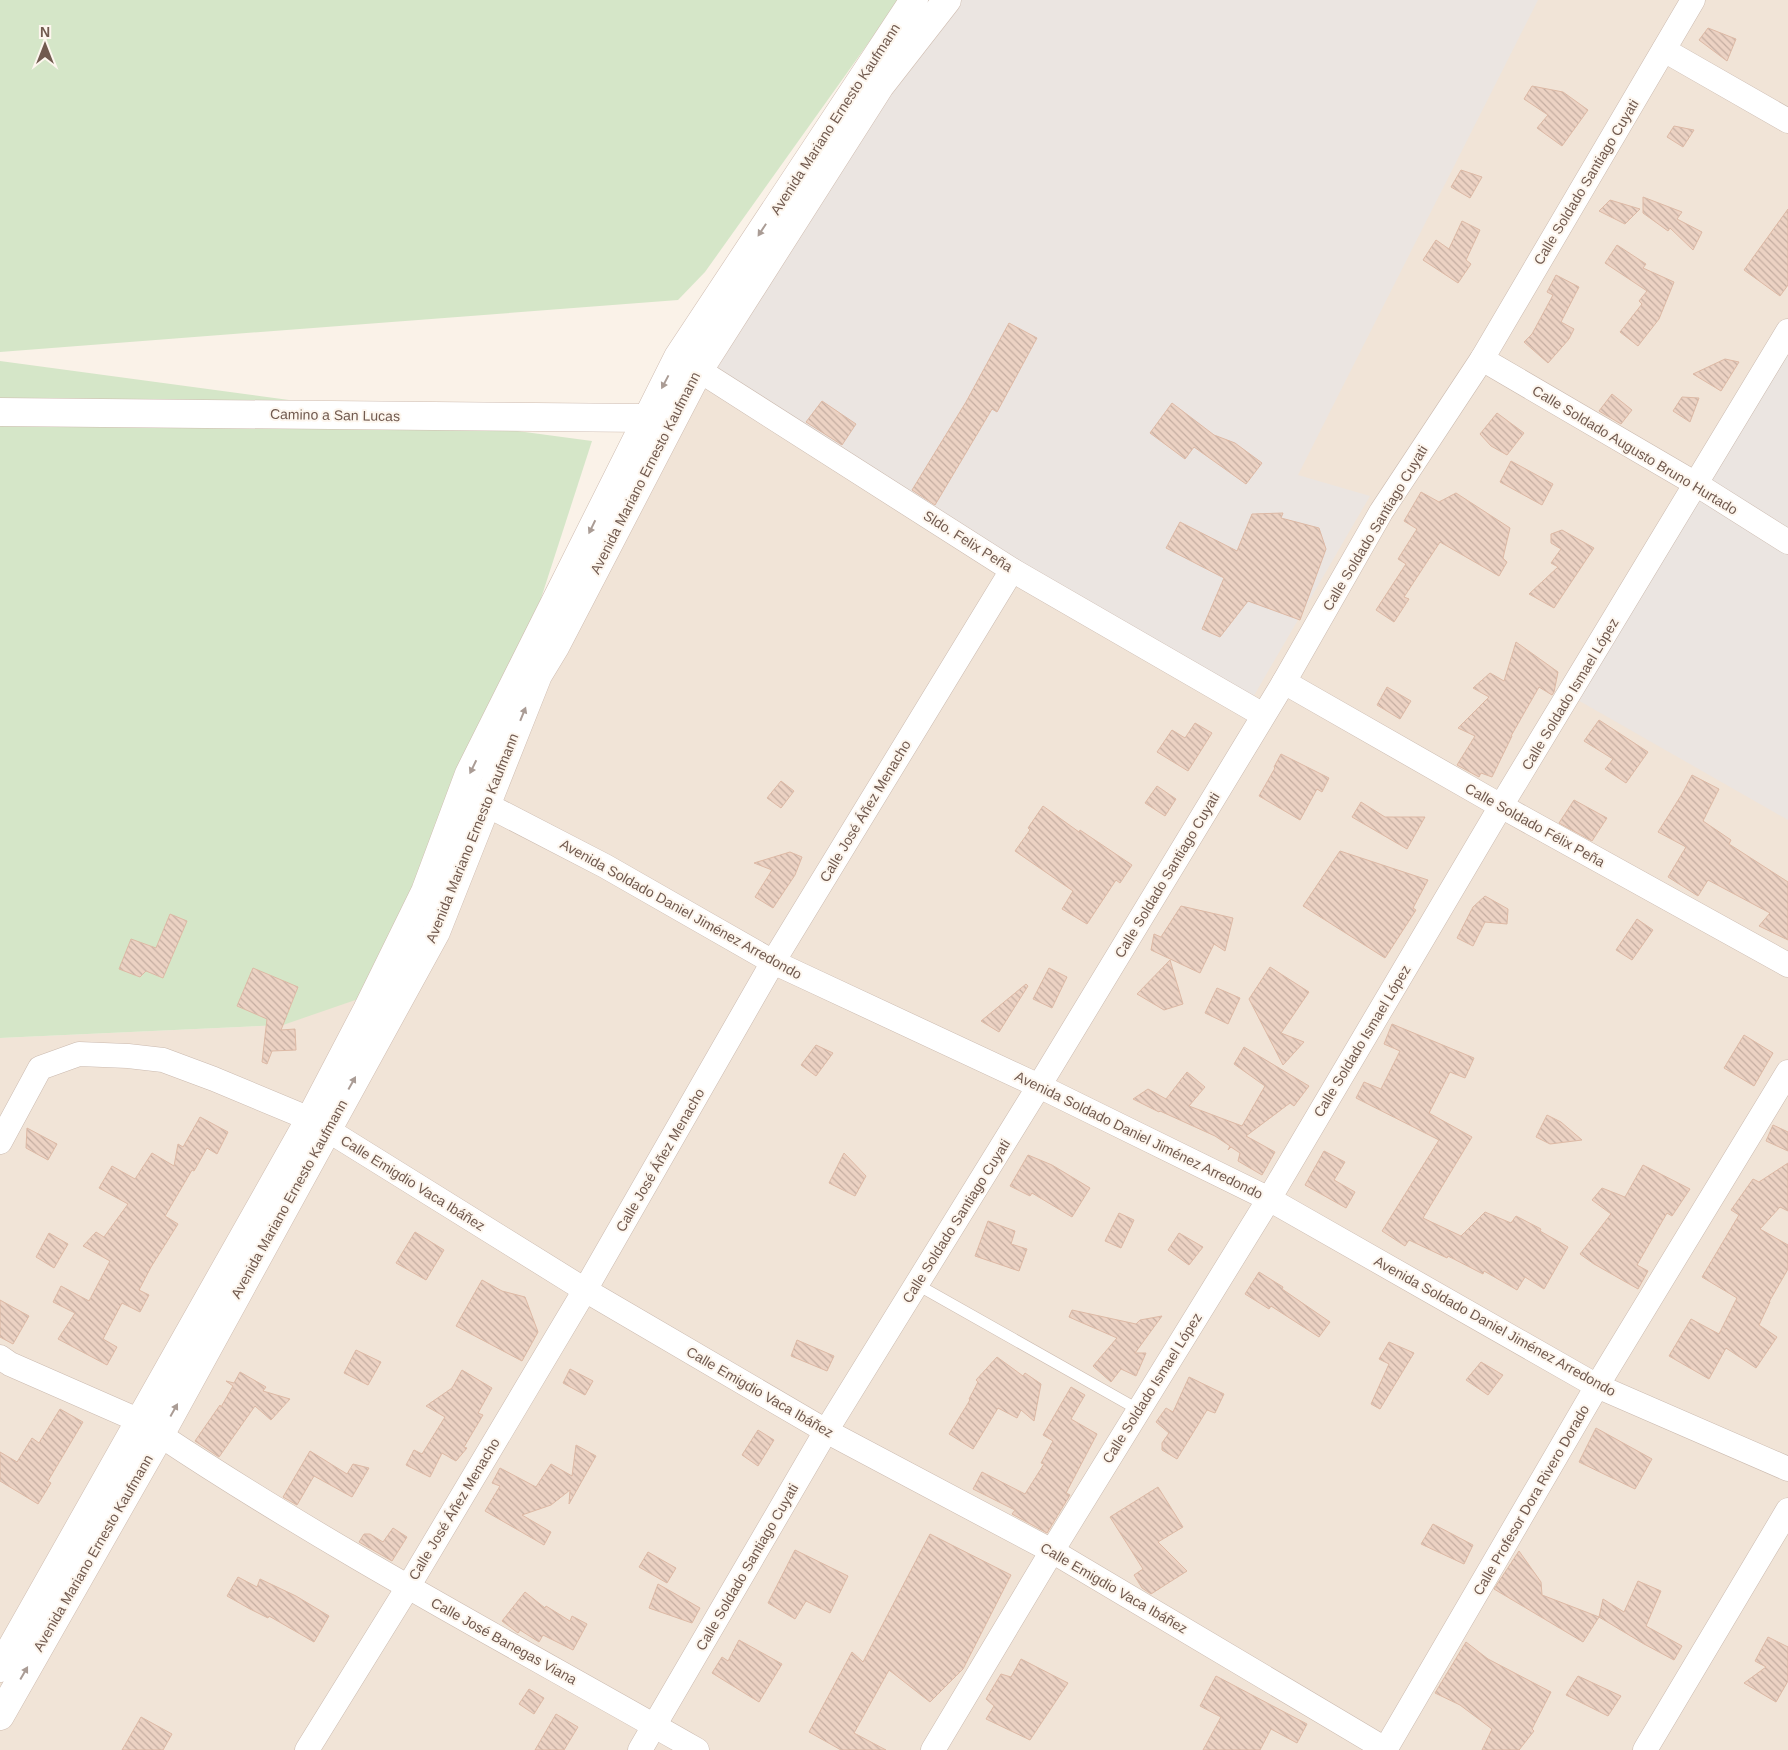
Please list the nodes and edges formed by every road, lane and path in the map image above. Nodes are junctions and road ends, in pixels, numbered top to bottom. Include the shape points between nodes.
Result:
1 (914, 0) edge
2 (947, 0) edge
3 (1693, 0) edge
4 (1664, 50) junction
5 (1788, 121) edge
6 (1788, 331) edge
7 (1482, 359) junction
8 (688, 363) junction
9 (0, 412) edge
10 (657, 424) junction
11 (1696, 484) junction
12 (1788, 542) edge
13 (1012, 570) junction
14 (1284, 682) junction
15 (1263, 715) junction
16 (487, 805) junction
17 (1501, 806) junction
18 (773, 962) junction
19 (1788, 965) edge
20 (1788, 1072) edge
21 (1039, 1086) junction
22 (318, 1124) junction
23 (0, 1142) edge
24 (1269, 1199) junction
25 (916, 1284) junction
26 (585, 1290) junction
27 (0, 1357) edge
28 (1597, 1386) junction
29 (1139, 1410) junction
30 (150, 1428) junction
31 (826, 1431) junction
32 (1788, 1469) edge
33 (1788, 1510) edge
34 (1052, 1551) junction
35 (408, 1587) junction
36 (0, 1668) edge
37 (0, 1716) edge
38 (655, 1726) junction
39 (1385, 1749) edge
40 (307, 1750) edge
41 (640, 1750) edge
42 (698, 1750) edge
43 (933, 1750) edge
44 (1645, 1750) edge

1 -> 8 main road, Avenida Mariano Ernesto Kaufmann
2 - 8 main road, Avenida Mariano Ernesto Kaufmann via 880,86
3 - 4 street, Calle Soldado Santiago Cuyati
4 - 5 street
4 - 7 street, Calle Soldado Santiago Cuyati
6 - 11 street, Calle Soldado Ismael López
7 - 11 street, Calle Soldado Augusto Bruno Hurtado
7 - 14 street, Calle Soldado Santiago Cuyati via 1381,512
8 - 10 main road, Avenida Mariano Ernesto Kaufmann
8 - 13 street, Sldo. Felix Peña
9 - 10 main road, Camino a San Lucas
16 -> 10 main road, Avenida Mariano Ernesto Kaufmann via 538,675 560,638
10 -> 22 main road, Avenida Mariano Ernesto Kaufmann via 469,774 425,892 367,1010
11 - 12 street, Calle Soldado Augusto Bruno Hurtado
11 - 17 street, Calle Soldado Ismael López
13 - 15 street, Sldo. Felix Peña
13 - 18 street, Calle José Áñez Menacho
14 - 15 street, Calle Soldado Santiago Cuyati
14 - 17 street, Calle Soldado Félix Peña
15 - 21 street, Calle Soldado Santiago Cuyati
16 - 18 street, Avenida Soldado Daniel Jiménez Arredondo via 605,866
22 -> 16 main road, Avenida Mariano Ernesto Kaufmann via 436,932
17 - 19 street, Calle Soldado Félix Peña
17 - 24 street, Calle Soldado Ismael López
18 - 21 street, Avenida Soldado Daniel Jiménez Arredondo
18 - 26 street, Calle José Áñez Menacho
20 - 28 street, Calle Profesor Dora Rivero Dorado
21 - 24 street, Avenida Soldado Daniel Jiménez Arredondo
21 - 25 street, Calle Soldado Santiago Cuyati
22 - 23 street, Calle Emigdio Vaca Ibáñez via 163,1060 78,1054 40,1068
22 - 26 street, Calle Emigdio Vaca Ibáñez
22 - 30 main road, Avenida Mariano Ernesto Kaufmann
24 - 28 street, Avenida Soldado Daniel Jiménez Arredondo
24 - 29 street, Calle Soldado Ismael López
25 - 29 lane
25 - 31 street, Calle Soldado Santiago Cuyati
26 - 31 street, Calle Emigdio Vaca Ibáñez
26 - 35 street, Calle José Áñez Menacho
27 - 30 street, Calle José Banegas Viana
28 - 32 street, Avenida Soldado Daniel Jiménez Arredondo
28 - 39 street, Calle Profesor Dora Rivero Dorado
29 - 34 street, Calle Soldado Ismael López
30 - 35 street, Calle José Banegas Viana via 212,1470
30 - 36 main road, Avenida Mariano Ernesto Kaufmann
37 -> 30 main road, Avenida Mariano Ernesto Kaufmann
31 - 34 street, Calle Emigdio Vaca Ibáñez
31 - 38 street, Calle Soldado Santiago Cuyati
33 - 44 street
34 - 39 street, Calle Emigdio Vaca Ibáñez
34 - 43 street, Calle Soldado Ismael López
35 - 38 street, Calle José Banegas Viana
35 - 40 street, Calle José Áñez Menacho
38 - 41 street, Calle Soldado Santiago Cuyati
38 - 42 street, Calle José Banegas Viana

